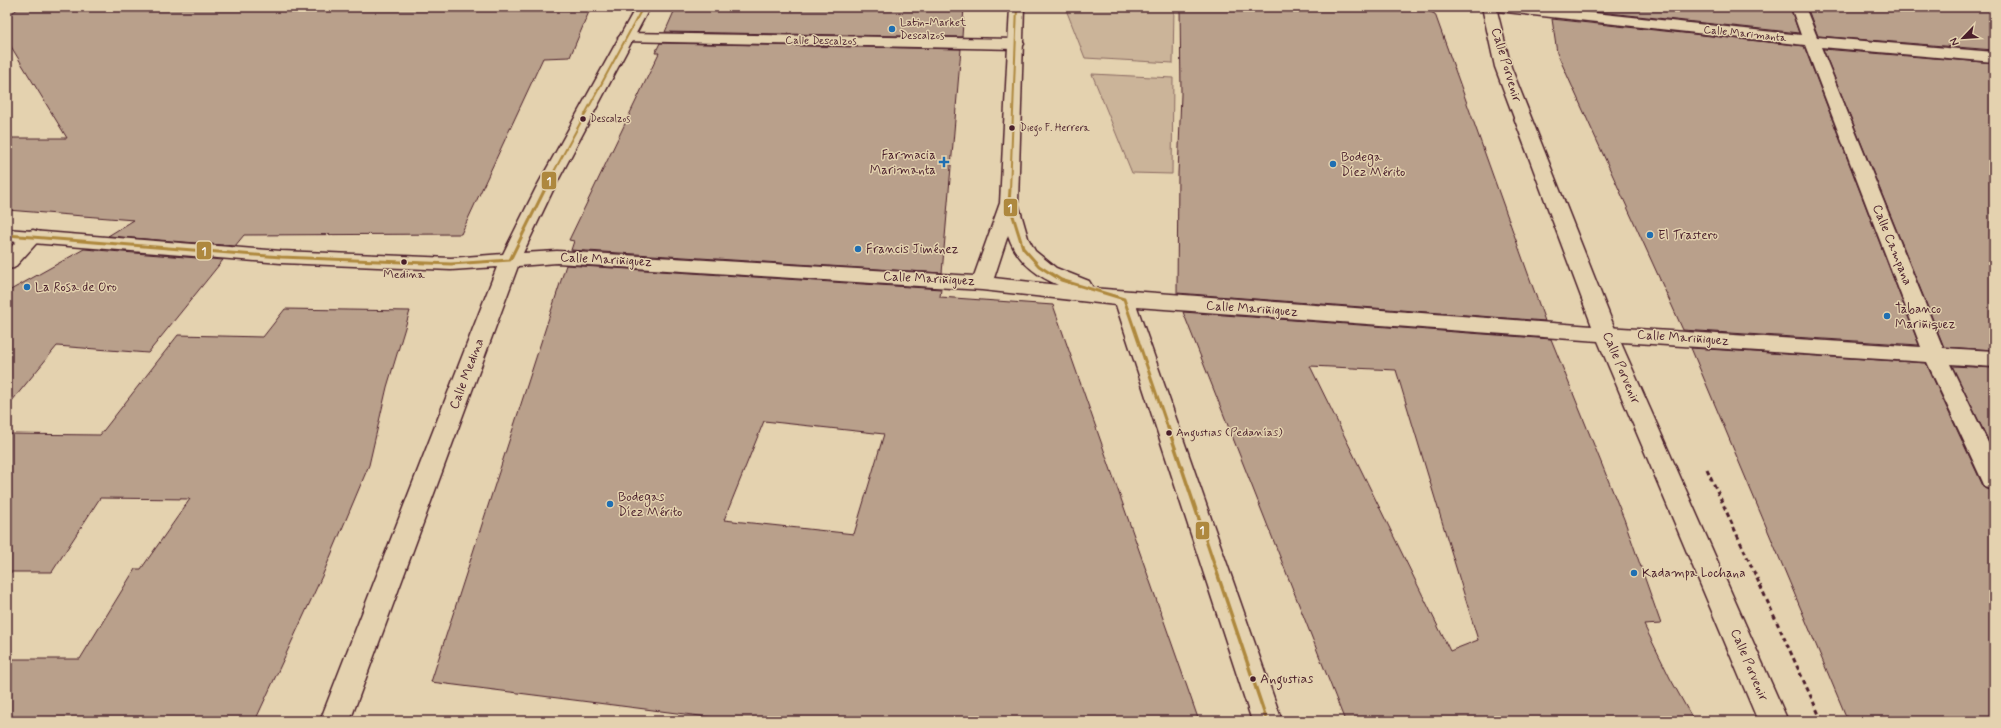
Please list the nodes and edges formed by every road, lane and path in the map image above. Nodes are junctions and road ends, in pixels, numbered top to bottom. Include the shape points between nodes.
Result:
1 (643, 7) edge
2 (1017, 7) edge
3 (1489, 7) edge
4 (1497, 7) edge
5 (1798, 7) edge
6 (626, 38) junction
7 (1811, 41) junction
8 (1016, 44) junction
9 (1994, 57) edge
10 (1009, 203) junction
11 (7, 235) edge
12 (33, 236) junction
13 (510, 260) junction
14 (7, 263) edge
15 (982, 283) junction
16 (1124, 300) junction
17 (1606, 334) junction
18 (1936, 355) junction
19 (1994, 359) edge
20 (1994, 480) edge
21 (338, 721) edge
22 (1267, 721) edge
23 (1773, 721) edge

1 - 6 street, Calle Medina
2 - 8 street
3 - 17 street, Calle Porvenir via 1503,68
4 - 7 street, Calle Marimanta
5 - 7 street, Calle Campana
6 - 8 street, Calle Descalzos
6 - 13 street, Calle Medina via 544,188
7 - 9 street, Calle Marimanta
7 - 18 street, Calle Campana
8 - 10 street
10 - 15 street
10 - 16 street via 1023,248 1039,266 1061,280
11 - 12 street, Calle Mariñiguez
12 - 13 street, Calle Mariñiguez via 281,257 451,264
12 - 14 street
13 - 15 street, Calle Mariñiguez via 557,257
13 - 21 street, Calle Medina
15 - 16 street, Calle Mariñiguez
16 - 17 street, Calle Mariñiguez
16 - 22 street
17 - 18 street, Calle Mariñiguez
17 - 23 street, Calle Porvenir
18 - 19 street, Calle Mariñiguez
18 - 20 street, Calle Campana

